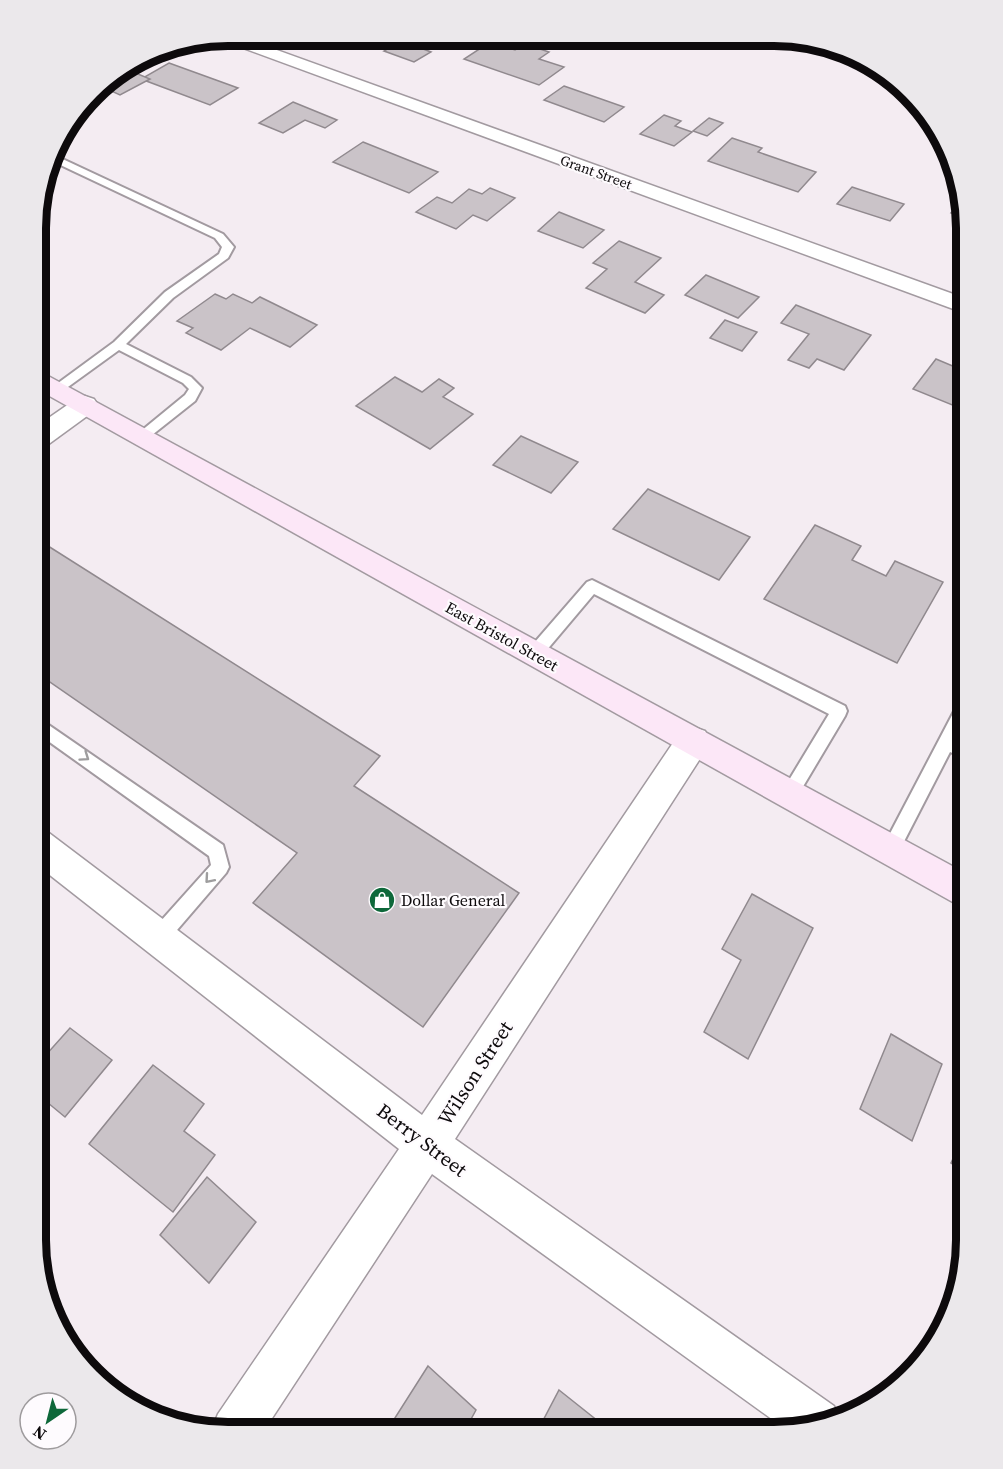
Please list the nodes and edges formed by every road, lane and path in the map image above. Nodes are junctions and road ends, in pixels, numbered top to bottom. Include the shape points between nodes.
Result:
1 (249, 46) edge
2 (59, 161) edge
3 (956, 303) edge
4 (118, 345) junction
5 (47, 383) edge
6 (84, 405) junction
7 (46, 432) edge
8 (142, 436) junction
9 (534, 654) junction
10 (956, 724) edge
11 (46, 730) edge
12 (693, 741) junction
13 (947, 742) junction
14 (956, 746) edge
15 (789, 795) junction
16 (890, 850) junction
17 (46, 855) edge
18 (956, 887) edge
19 (158, 938) junction
20 (427, 1145) junction
21 (811, 1418) edge
22 (241, 1422) edge

1 - 3 street, Grant Street
2 - 4 lane via 219,236 228,247 224,256 170,295
4 - 5 lane
4 - 8 lane via 196,388 190,398
5 - 6 main road, East Bristol Street
6 - 7 street
6 - 8 main road, East Bristol Street
8 - 9 main road, East Bristol Street
9 - 12 main road, East Bristol Street
9 - 15 lane via 592,586 839,711
10 - 13 lane
11 -> 19 lane via 218,851 220,867
12 - 15 main road, East Bristol Street
12 - 20 street, Wilson Street
13 - 14 lane
13 - 16 lane
15 - 16 main road, East Bristol Street
16 - 18 main road, East Bristol Street
17 - 19 street, Berry Street
19 - 20 street, Berry Street
20 - 21 street, Berry Street
20 - 22 street, Wilson Street

